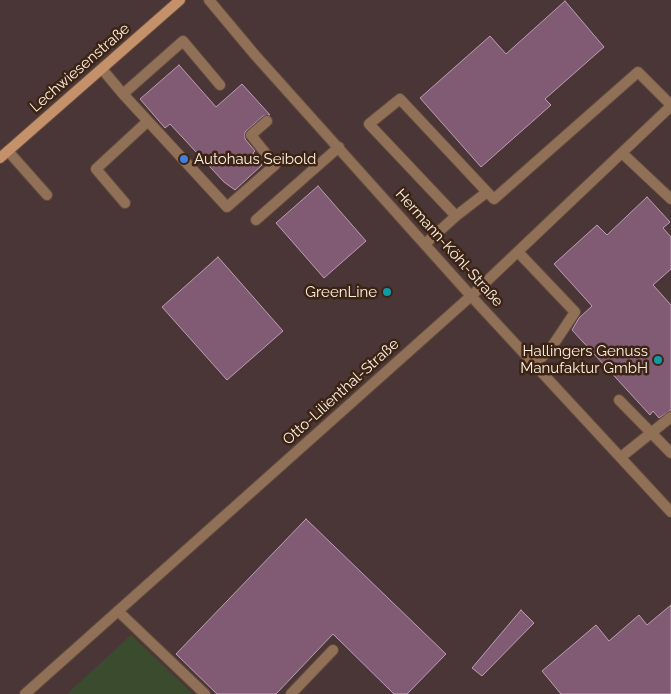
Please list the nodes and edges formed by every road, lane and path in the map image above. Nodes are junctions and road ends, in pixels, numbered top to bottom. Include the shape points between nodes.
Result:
1 (180, 0) edge
2 (209, 0) edge
3 (102, 69) junction
4 (220, 85) dead end
5 (123, 94) junction
6 (671, 105) edge
7 (148, 121) junction
8 (267, 121) dead end
9 (339, 148) junction
10 (8, 151) junction
11 (622, 153) junction
12 (0, 158) edge
13 (487, 192) junction
14 (47, 195) dead end
15 (671, 200) edge
16 (125, 203) dead end
17 (456, 216) junction
18 (256, 220) dead end
19 (426, 243) junction
20 (518, 252) junction
21 (471, 296) junction
22 (534, 364) junction
23 (619, 400) dead end
24 (671, 417) edge
25 (651, 434) junction
26 (671, 453) edge
27 (621, 458) junction
28 (671, 512) edge
29 (118, 612) junction
30 (333, 650) dead end
31 (25, 694) edge
32 (204, 694) edge
33 (291, 694) edge

1 - 3 street, Lechwiesenstraße
2 - 9 street, Hermann-Köhl-Straße
3 - 5 street
3 - 10 street, Lechwiesenstraße
4 - 5 street via 183,41
5 - 7 street
6 - 11 street, Otto-Lilienthal-Straße
6 - 13 street via 638,72 494,199
7 - 8 street via 227,207 275,165 251,135
7 - 16 street via 96,169
9 - 18 street
9 - 19 street, Hermann-Köhl-Straße
10 - 12 street, Lechwiesenstraße
10 - 14 street
11 - 15 street
11 - 20 street, Otto-Lilienthal-Straße
13 - 17 street
13 - 17 street via 400,98 369,124
17 - 19 street
19 - 21 street, Hermann-Köhl-Straße
20 - 21 street, Otto-Lilienthal-Straße
20 - 22 street via 575,312 549,350
21 - 22 street, Hermann-Köhl-Straße
21 - 29 street, Otto-Lilienthal-Straße
22 - 27 street, Hermann-Köhl-Straße
23 - 25 street
24 - 25 street
25 - 26 street
25 - 27 street
27 - 28 street, Hermann-Köhl-Straße
29 - 31 street, Otto-Lilienthal-Straße
29 - 32 street
30 - 33 street

